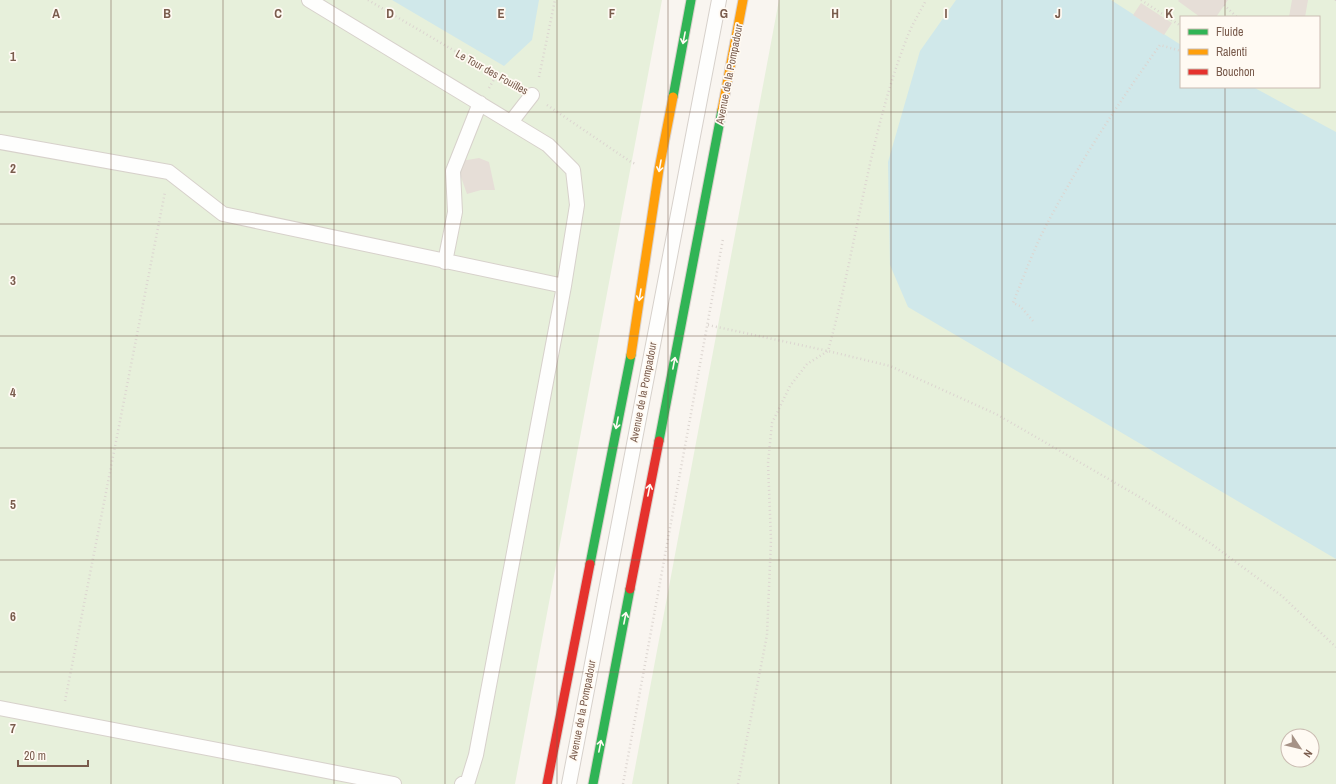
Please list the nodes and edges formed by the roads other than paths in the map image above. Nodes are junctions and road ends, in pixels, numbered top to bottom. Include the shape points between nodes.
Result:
1 (309, 0) edge
2 (691, 0) edge
3 (719, 0) edge
4 (743, 0) edge
5 (532, 95) road end
6 (480, 103) junction
7 (511, 122) junction
8 (0, 142) edge
9 (445, 262) junction
10 (564, 286) junction
11 (0, 708) edge
12 (394, 784) edge
13 (462, 784) edge
14 (547, 784) edge
15 (569, 784) edge
16 (593, 784) edge

1 - 6 lane
2 -> 14 main road, Avenue de la Pompadour via 659,169 633,343
3 - 15 lane, Avenue de la Pompadour
16 -> 4 main road, Avenue de la Pompadour
5 - 7 lane
6 - 7 lane
6 - 9 lane via 453,171 455,212
7 - 10 lane via 548,145 573,170 577,205
8 - 9 lane via 169,172 223,214
9 - 10 lane
10 - 13 lane via 476,755 468,781
11 - 12 lane

